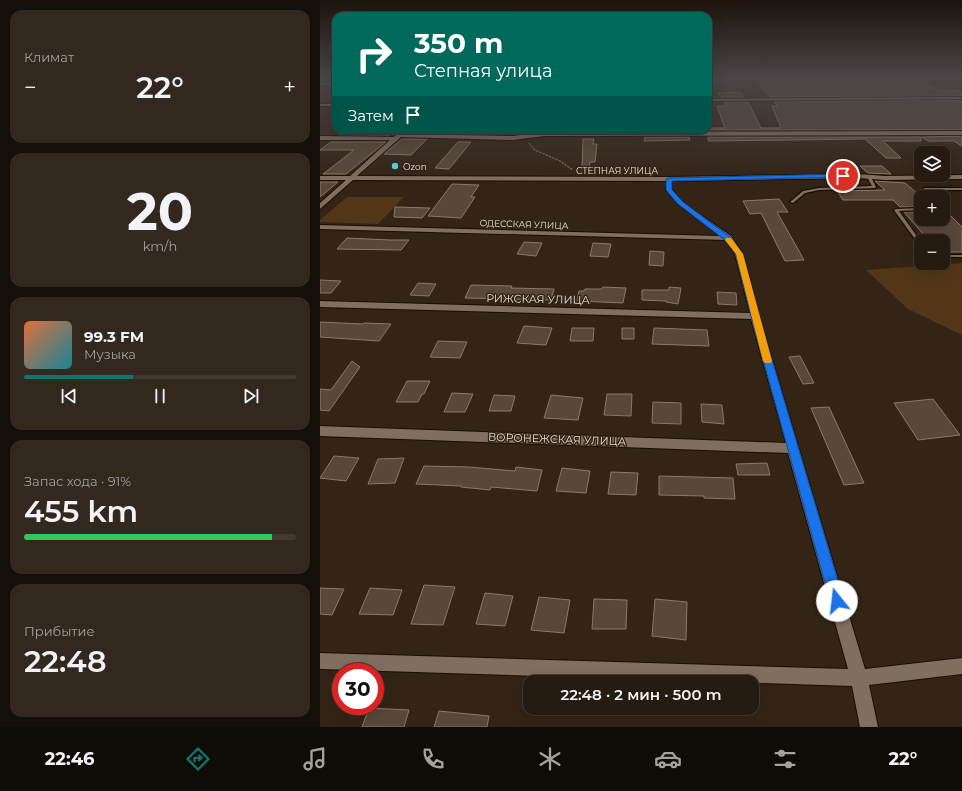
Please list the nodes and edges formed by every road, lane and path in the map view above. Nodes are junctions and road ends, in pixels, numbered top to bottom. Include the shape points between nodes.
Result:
1 (962, 133) edge
2 (400, 134) edge
3 (544, 134) edge
4 (712, 134) edge
5 (398, 136) junction
6 (320, 138) edge
7 (513, 138) junction
8 (578, 172) dead end
9 (869, 177) junction
10 (962, 177) edge
11 (320, 178) edge
12 (351, 178) junction
13 (669, 179) junction
14 (962, 189) edge
15 (925, 190) edge
16 (792, 202) dead end
17 (320, 207) edge
18 (914, 209) edge
19 (320, 227) edge
20 (914, 235) edge
21 (728, 238) junction
22 (950, 256) edge
23 (962, 256) edge
24 (320, 304) edge
25 (755, 316) junction
26 (320, 431) edge
27 (793, 448) junction
28 (320, 661) edge
29 (962, 666) edge
30 (858, 678) junction
31 (869, 727) edge

1 - 4 street
2 - 5 street
3 - 7 street
5 - 6 street
5 - 7 street
5 - 12 street
7 - 8 path via 528,142 535,150
9 - 10 street, СТЕПНАЯ УЛИЦА
9 - 13 street, СТЕПНАЯ УЛИЦА
9 - 16 lane via 874,187 819,189 804,192
11 - 12 street, СТЕПНАЯ УЛИЦА
12 - 13 street, СТЕПНАЯ УЛИЦА
12 - 17 street
13 - 21 street via 669,190 680,203
14 - 15 lane
18 - 20 lane via 896,210
19 - 21 street, ОДЕССКАЯ УЛИЦА
21 - 25 street via 739,254
22 - 23 lane
24 - 25 street, РИЖСКАЯ УЛИЦА
25 - 27 street
26 - 27 street, ВОРОНЕЖСКАЯ УЛИЦА
27 - 30 street
28 - 30 street
29 - 30 street
30 - 31 street

